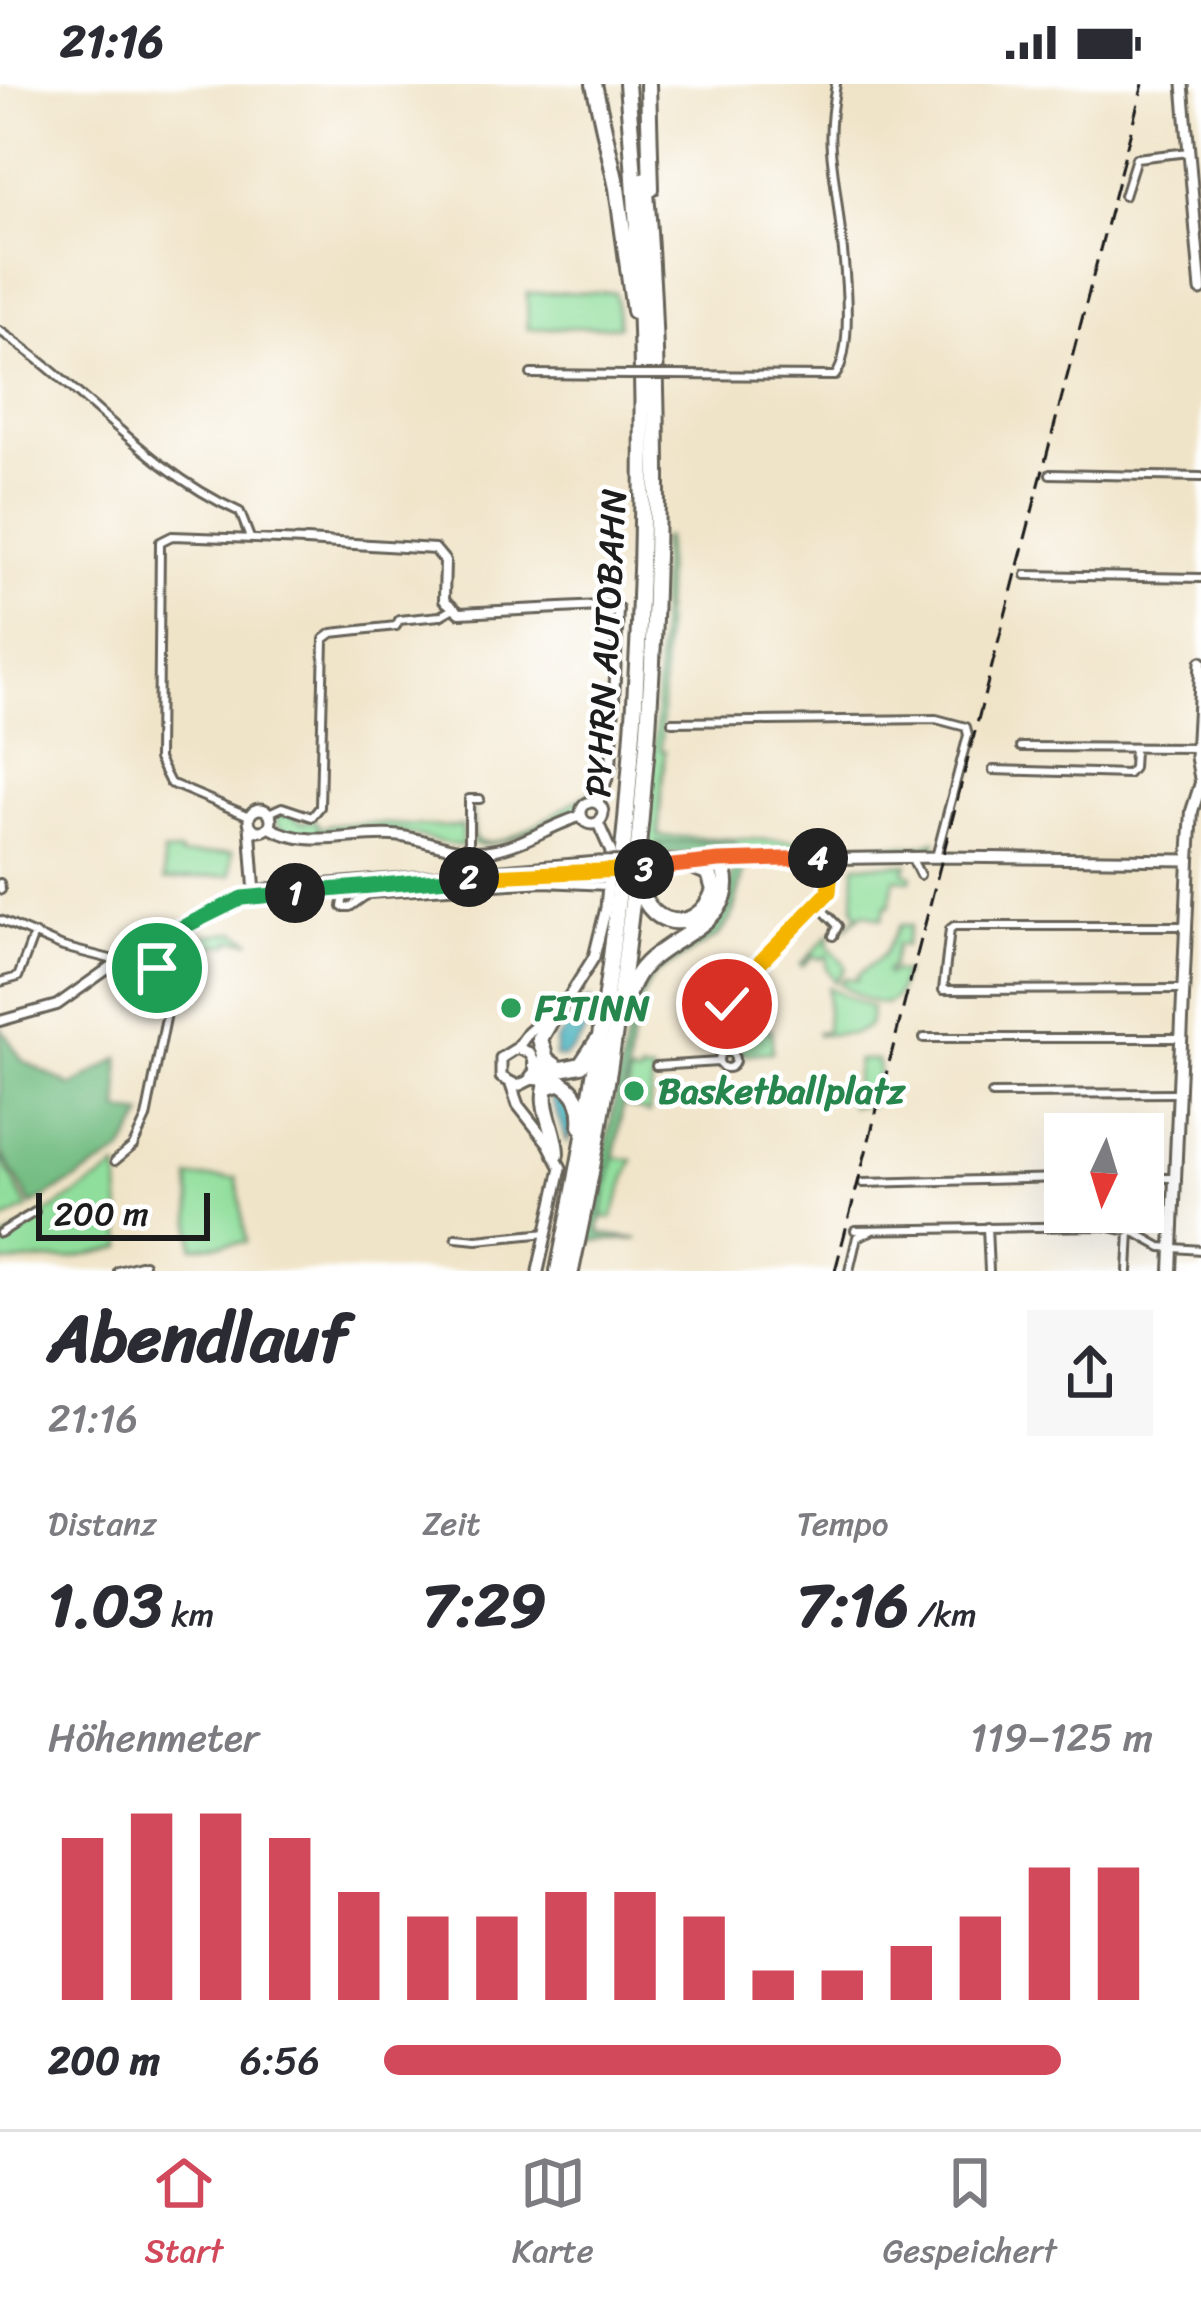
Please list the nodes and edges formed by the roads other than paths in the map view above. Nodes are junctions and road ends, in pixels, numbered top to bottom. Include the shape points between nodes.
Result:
1 (594, 84) edge
2 (627, 84) edge
3 (637, 84) edge
4 (648, 84) edge
5 (836, 84) edge
6 (1183, 84) edge
7 (1189, 152) junction
8 (1196, 175) edge
9 (1124, 196) dead end
10 (649, 224) junction
11 (1201, 290) edge
12 (0, 331) edge
13 (636, 372) junction
14 (531, 374) dead end
15 (1050, 473) dead end
16 (1201, 477) edge
17 (250, 538) junction
18 (306, 541) joint
19 (1026, 575) dead end
20 (1201, 578) edge
21 (452, 609) junction
22 (1201, 662) edge
23 (673, 722) dead end
24 (1021, 747) dead end
25 (1134, 750) junction
26 (1199, 754) edge
27 (993, 770) dead end
28 (1201, 783) edge
29 (480, 799) dead end
30 (598, 803) junction
31 (268, 813) junction
32 (581, 816) junction
33 (598, 823) junction
34 (257, 825) junction
35 (636, 850) junction
36 (469, 852) junction
37 (911, 857) junction
38 (936, 857) junction
39 (832, 858) junction
40 (1194, 861) edge
41 (659, 865) junction
42 (693, 866) joint
43 (600, 867) junction
44 (723, 869) junction
45 (920, 875) dead end
46 (377, 886) junction
47 (608, 886) junction
48 (255, 894) junction
49 (817, 904) junction
50 (0, 920) edge
51 (1187, 926) junction
52 (34, 934) junction
53 (833, 936) dead end
54 (163, 937) junction
55 (151, 943) junction
56 (156, 957) junction
57 (118, 961) junction
58 (1189, 980) junction
59 (0, 982) edge
60 (559, 1006) junction
61 (0, 1021) edge
62 (609, 1023) junction
63 (539, 1024) junction
64 (924, 1038) dead end
65 (1183, 1039) junction
66 (517, 1048) junction
67 (728, 1052) junction
68 (735, 1060) junction
69 (746, 1060) dead end
70 (718, 1062) junction
71 (656, 1066) dead end
72 (527, 1073) junction
73 (562, 1076) junction
74 (1180, 1093) junction
75 (992, 1094) dead end
76 (556, 1154) junction
77 (579, 1160) junction
78 (115, 1161) dead end
79 (1164, 1178) edge
80 (1176, 1178) junction
81 (1044, 1179) edge
82 (863, 1183) dead end
83 (35, 1212) dead end
84 (987, 1227) junction
85 (1044, 1227) edge
86 (855, 1230) dead end
87 (872, 1230) junction
88 (0, 1233) edge
89 (548, 1233) junction
90 (1130, 1233) edge
91 (1134, 1233) edge
92 (456, 1238) dead end
93 (1173, 1248) junction
94 (1201, 1250) edge
95 (144, 1264) dead end
96 (118, 1271) edge
97 (538, 1271) edge
98 (558, 1271) edge
99 (571, 1271) edge
100 (849, 1271) edge
101 (988, 1271) edge
102 (1128, 1271) edge
103 (1172, 1271) edge

1 - 13 highway via 617,188
2 - 13 highway, PYHRN AUTOBAHN via 637,192
3 - 10 highway, PYHRN AUTOBAHN
4 - 10 highway
5 - 13 street, bridge via 831,147 844,259 841,369 835,376
6 - 7 main road
7 - 8 main road
7 - 9 street via 1136,158
8 - 11 main road
10 - 35 highway, PYHRN AUTOBAHN via 655,541
12 - 17 street via 187,486 240,512
13 - 14 street
13 - 62 highway, PYHRN AUTOBAHN via 644,524 638,696
15 - 16 street
17 - 18 street
17 - 34 street via 160,542 158,759 170,783
18 - 21 street via 435,549 444,555
19 - 20 street
21 - 30 street via 618,609 611,769
21 - 31 street via 324,639 318,813
22 - 26 main road
23 - 38 street via 937,719 966,727
24 - 25 street
25 - 26 street
25 - 27 street via 1128,774
26 - 28 main road
28 - 40 main road via 1192,811
29 - 36 street via 469,800
30 - 32 main road via 585,804
30 - 33 main road
31 - 34 main road
31 - 34 main road via 257,809
32 - 33 main road
32 - 36 main road via 506,847
33 - 47 main road via 610,845
34 - 36 main road via 301,839 399,836
34 - 48 main road
35 - 44 highway via 641,896 658,916 696,916
35 - 62 highway, PYHRN AUTOBAHN
37 - 38 main road
37 - 39 main road
37 - 45 street
38 - 40 main road
39 - 44 main road
39 - 49 street via 832,884
40 - 51 main road
41 - 42 main road
41 - 43 main road, bridge
41 - 44 main road
42 - 44 highway
43 - 46 main road
43 - 48 main road via 480,869
44 - 62 highway via 713,914 644,965
46 - 47 street via 344,895 342,907 368,893
46 - 48 main road
47 - 60 main road via 594,957
48 - 54 street
49 - 53 street via 838,926
49 - 67 street via 731,992
50 - 52 street
51 - 58 main road
51 - 58 street via 954,926 943,990
52 - 57 street
52 - 59 street via 18,977
54 - 55 street
54 - 56 street
55 - 56 street
55 - 57 street
56 - 78 street via 168,1001 157,1068 139,1136
57 - 61 street via 66,1000
58 - 65 main road
60 - 63 main road
60 - 73 highway via 540,1039
62 - 73 highway via 592,1053
62 - 77 highway, PYHRN AUTOBAHN
62 - 99 highway, PYHRN AUTOBAHN
63 - 66 main road
63 - 72 main road
64 - 65 street
65 - 74 main road
66 - 72 main road
66 - 72 main road via 504,1053 501,1077
67 - 68 street
67 - 70 street
68 - 69 street
68 - 70 street via 726,1069
70 - 71 street
72 - 73 highway
72 - 76 main road via 523,1111
73 - 76 highway via 543,1097
73 - 77 highway via 582,1109
74 - 75 street
74 - 80 main road
76 - 89 main road via 561,1174
77 - 98 highway, PYHRN AUTOBAHN
79 - 80 street
80 - 93 main road
81 - 82 street
83 - 88 street
84 - 85 street
84 - 87 street
84 - 101 street
86 - 87 street
87 - 100 street via 857,1238
89 - 92 street
89 - 97 main road
90 - 102 street
91 - 93 street
93 - 94 street
93 - 103 main road
95 - 96 street

